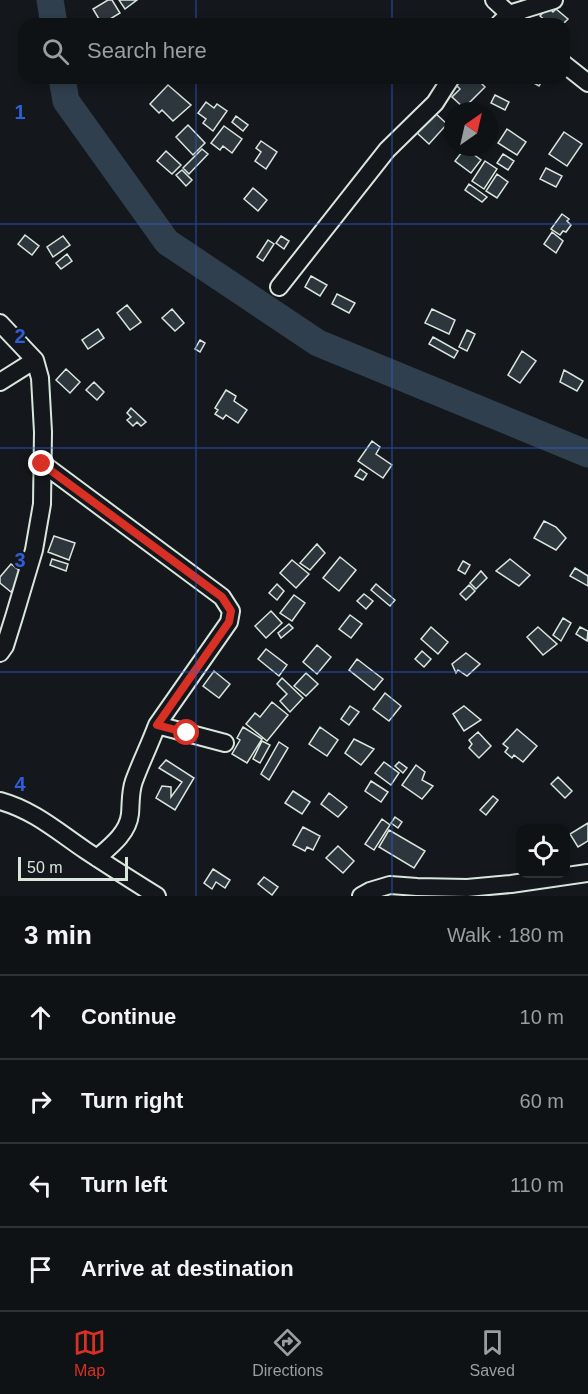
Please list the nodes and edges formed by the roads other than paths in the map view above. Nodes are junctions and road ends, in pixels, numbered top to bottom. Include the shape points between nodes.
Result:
1 (494, 0) edge
2 (554, 0) edge
3 (507, 18) edge
4 (515, 18) edge
5 (570, 69) edge
6 (588, 83) edge
7 (447, 84) edge
8 (279, 287) dead end
9 (0, 323) edge
10 (35, 360) junction
11 (0, 382) edge
12 (42, 464) junction
13 (0, 653) edge
14 (157, 725) junction
15 (225, 743) dead end
16 (0, 801) edge
17 (97, 858) junction
18 (588, 873) edge
19 (416, 892) edge
20 (157, 896) edge
21 (361, 896) edge

1 - 3 street
2 - 4 street
5 - 6 street
7 - 8 street via 435,103 387,150
9 - 10 street
10 - 11 street
10 - 12 street via 40,378
12 - 13 street via 42,504 34,550
12 - 14 street via 222,597 231,611 229,622
14 - 15 street
14 - 17 street via 134,782 130,817 117,841
16 - 17 street via 40,818
17 - 20 street
18 - 19 street
19 - 21 street via 390,885

